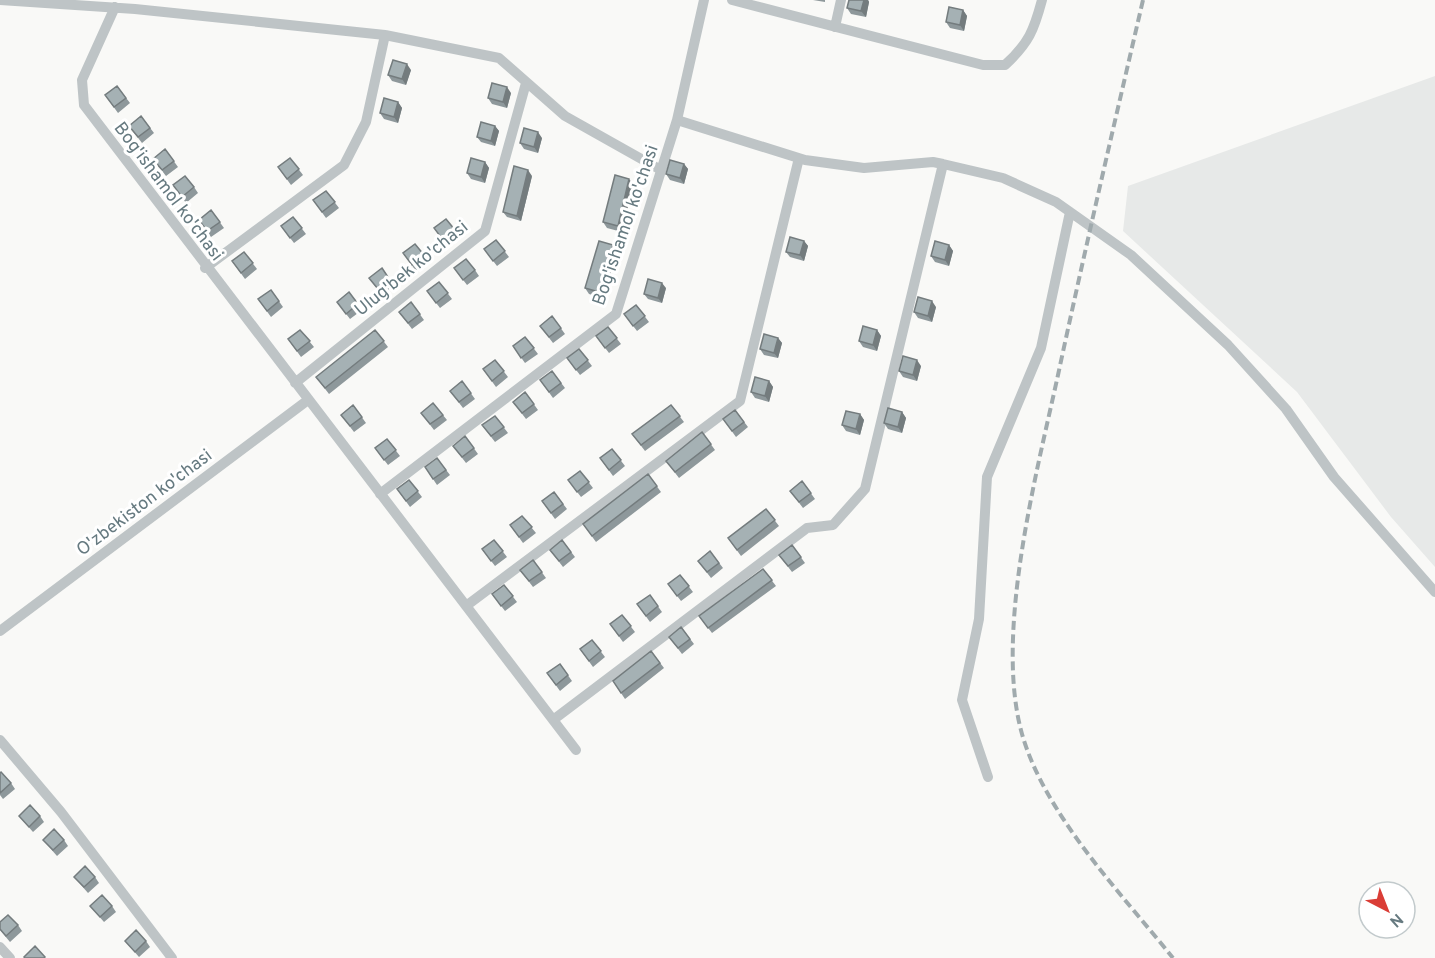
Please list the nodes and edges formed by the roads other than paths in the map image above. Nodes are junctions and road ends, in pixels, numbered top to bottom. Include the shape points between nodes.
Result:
1 (0, 0) edge
2 (704, 0) edge
3 (732, 0) edge
4 (841, 0) edge
5 (1042, 0) edge
6 (115, 7) junction
7 (835, 27) junction
8 (385, 35) junction
9 (526, 83) junction
10 (677, 120) junction
11 (799, 158) junction
12 (943, 164) junction
13 (662, 170) junction
14 (1070, 212) junction
15 (206, 268) junction
16 (295, 382) junction
17 (308, 400) junction
18 (380, 494) junction
19 (1435, 592) edge
20 (466, 606) junction
21 (0, 631) edge
22 (553, 720) junction
23 (0, 740) edge
24 (576, 750) dead end
25 (988, 777) dead end
26 (0, 947) edge
27 (10, 958) edge
28 (172, 958) edge

1 - 6 street
2 - 10 street, Bog'ishamol ko'chasi
3 - 7 street
4 - 7 street
5 - 7 street via 1033,33 1005,65 983,65
6 - 8 street
6 - 15 street, Bog'ishamol ko'chasi via 82,80 84,105
8 - 9 street via 499,58
8 - 15 street via 366,122 344,165
9 - 13 street via 565,116
9 - 16 street, Ulug'bek ko'chasi via 484,231
10 - 11 street
10 - 13 street, Bog'ishamol ko'chasi
11 - 12 street via 864,168
11 - 20 street via 740,401
12 - 14 street via 1003,177
12 - 22 street via 865,489 833,525 807,528
13 - 18 street, Bog'ishamol ko'chasi via 616,314
14 - 19 street via 1131,255 1228,345 1286,409 1334,477
14 - 25 street via 1041,348 987,477 979,619 962,700
15 - 16 street, Bog'ishamol ko'chasi
16 - 17 street, Bog'ishamol ko'chasi
17 - 18 street, Bog'ishamol ko'chasi
17 - 21 street, O'zbekiston ko'chasi
18 - 20 street, Bog'ishamol ko'chasi
20 - 22 street, Bog'ishamol ko'chasi
22 - 24 street, Bog'ishamol ko'chasi
23 - 28 street via 61,812
26 - 27 street

